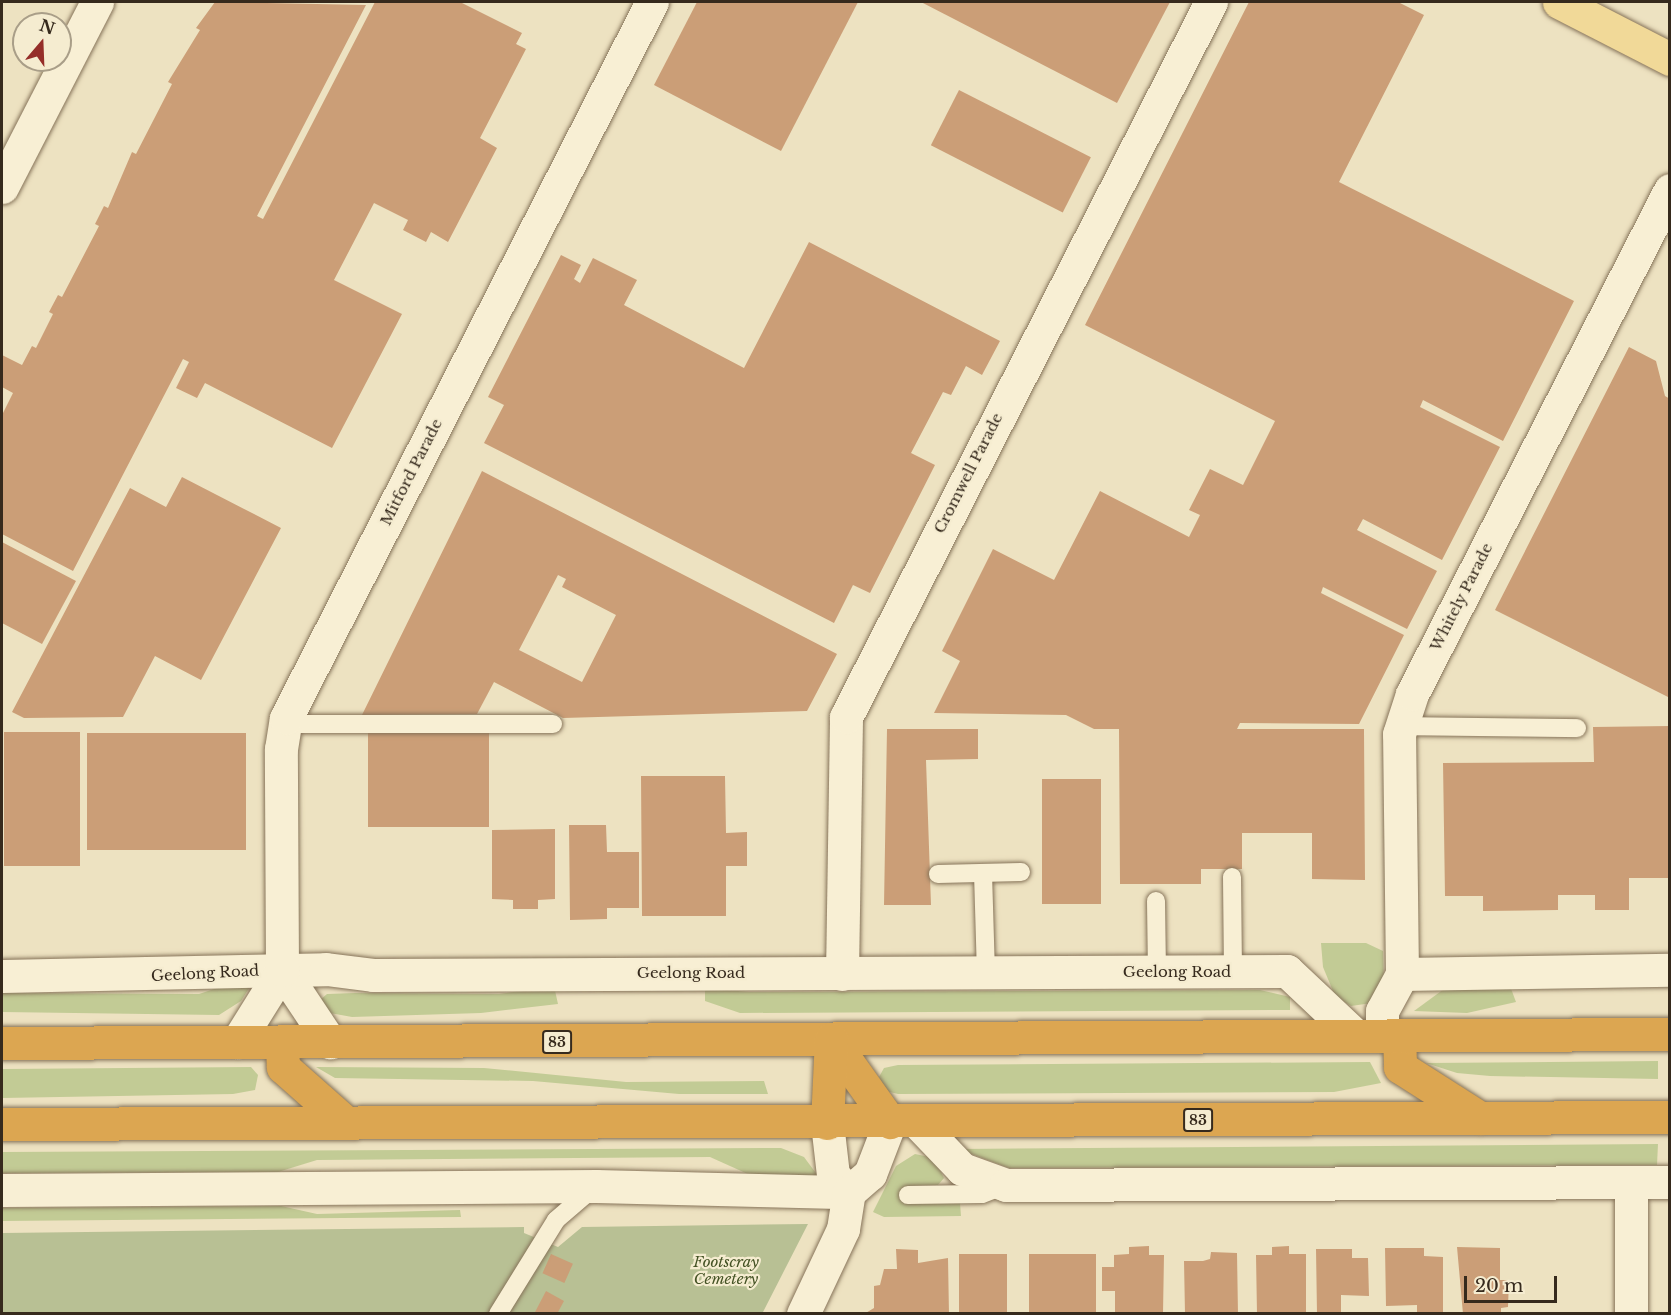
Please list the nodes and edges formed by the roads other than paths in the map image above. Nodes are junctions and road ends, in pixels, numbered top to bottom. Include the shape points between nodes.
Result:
1 (97, 2) edge
2 (652, 2) edge
3 (1211, 2) edge
4 (1559, 2) edge
5 (1670, 59) edge
6 (2, 187) edge
7 (1670, 190) edge
8 (285, 724) junction
9 (554, 724) dead end
10 (1401, 726) junction
11 (1577, 728) dead end
12 (1021, 872) dead end
13 (983, 873) junction
14 (938, 874) dead end
15 (1232, 877) dead end
16 (1156, 901) dead end
17 (282, 970) junction
18 (1670, 970) edge
19 (1233, 971) junction
20 (1157, 972) junction
21 (986, 973) junction
22 (842, 974) junction
23 (1402, 974) junction
24 (2, 976) edge
25 (1670, 1034) edge
26 (1379, 1035) junction
27 (831, 1039) junction
28 (237, 1042) junction
29 (282, 1042) junction
30 (330, 1042) junction
31 (2, 1043) edge
32 (1670, 1117) edge
33 (1480, 1118) junction
34 (344, 1121) junction
35 (903, 1121) junction
36 (827, 1123) junction
37 (2, 1124) edge
38 (1670, 1182) edge
39 (1631, 1183) junction
40 (1006, 1185) junction
41 (596, 1186) junction
42 (2, 1190) edge
43 (849, 1192) junction
44 (908, 1195) dead end
45 (498, 1314) edge
46 (803, 1314) edge
47 (1631, 1314) edge

1 - 6 street
2 - 8 street, Mitford Parade
3 - 22 street, Cromwell Parade via 846,717
4 - 5 main road
7 - 10 street, Whitely Parade via 1412,694
8 - 9 lane
8 - 17 street, Mitford Parade
10 - 11 lane
10 - 23 street, Whitely Parade
12 - 13 lane
13 - 14 lane
13 - 21 lane
15 - 19 lane
16 - 20 lane
17 - 22 street, Geelong Road via 374,975
17 - 24 street, Geelong Road via 185,976
17 - 28 street
17 - 30 street
18 - 23 street
19 - 20 street, Geelong Road
19 - 26 street, Geelong Road via 1287,971
20 - 21 street, Geelong Road
21 - 22 street, Geelong Road
23 - 26 street, Whitely Parade via 1382,1011
25 - 26 highway, 83
26 - 27 highway, 83
26 - 33 highway via 1400,1067
27 - 30 highway, 83
27 - 35 highway
27 - 36 highway
28 - 29 highway, 83
28 - 31 highway, 83
29 - 30 highway, 83
29 - 34 highway via 283,1067
32 - 33 highway, 83
33 - 35 highway, 83
34 - 36 highway, 83
34 - 37 highway, 83
35 - 36 highway, 83
35 - 40 street via 962,1169
35 - 43 street via 870,1174
36 - 43 street via 833,1175
38 - 39 street
39 - 40 street
39 - 47 street
40 - 44 lane via 982,1194
41 - 42 street
41 - 43 street
41 - 45 lane via 556,1220
43 - 46 street via 843,1229

